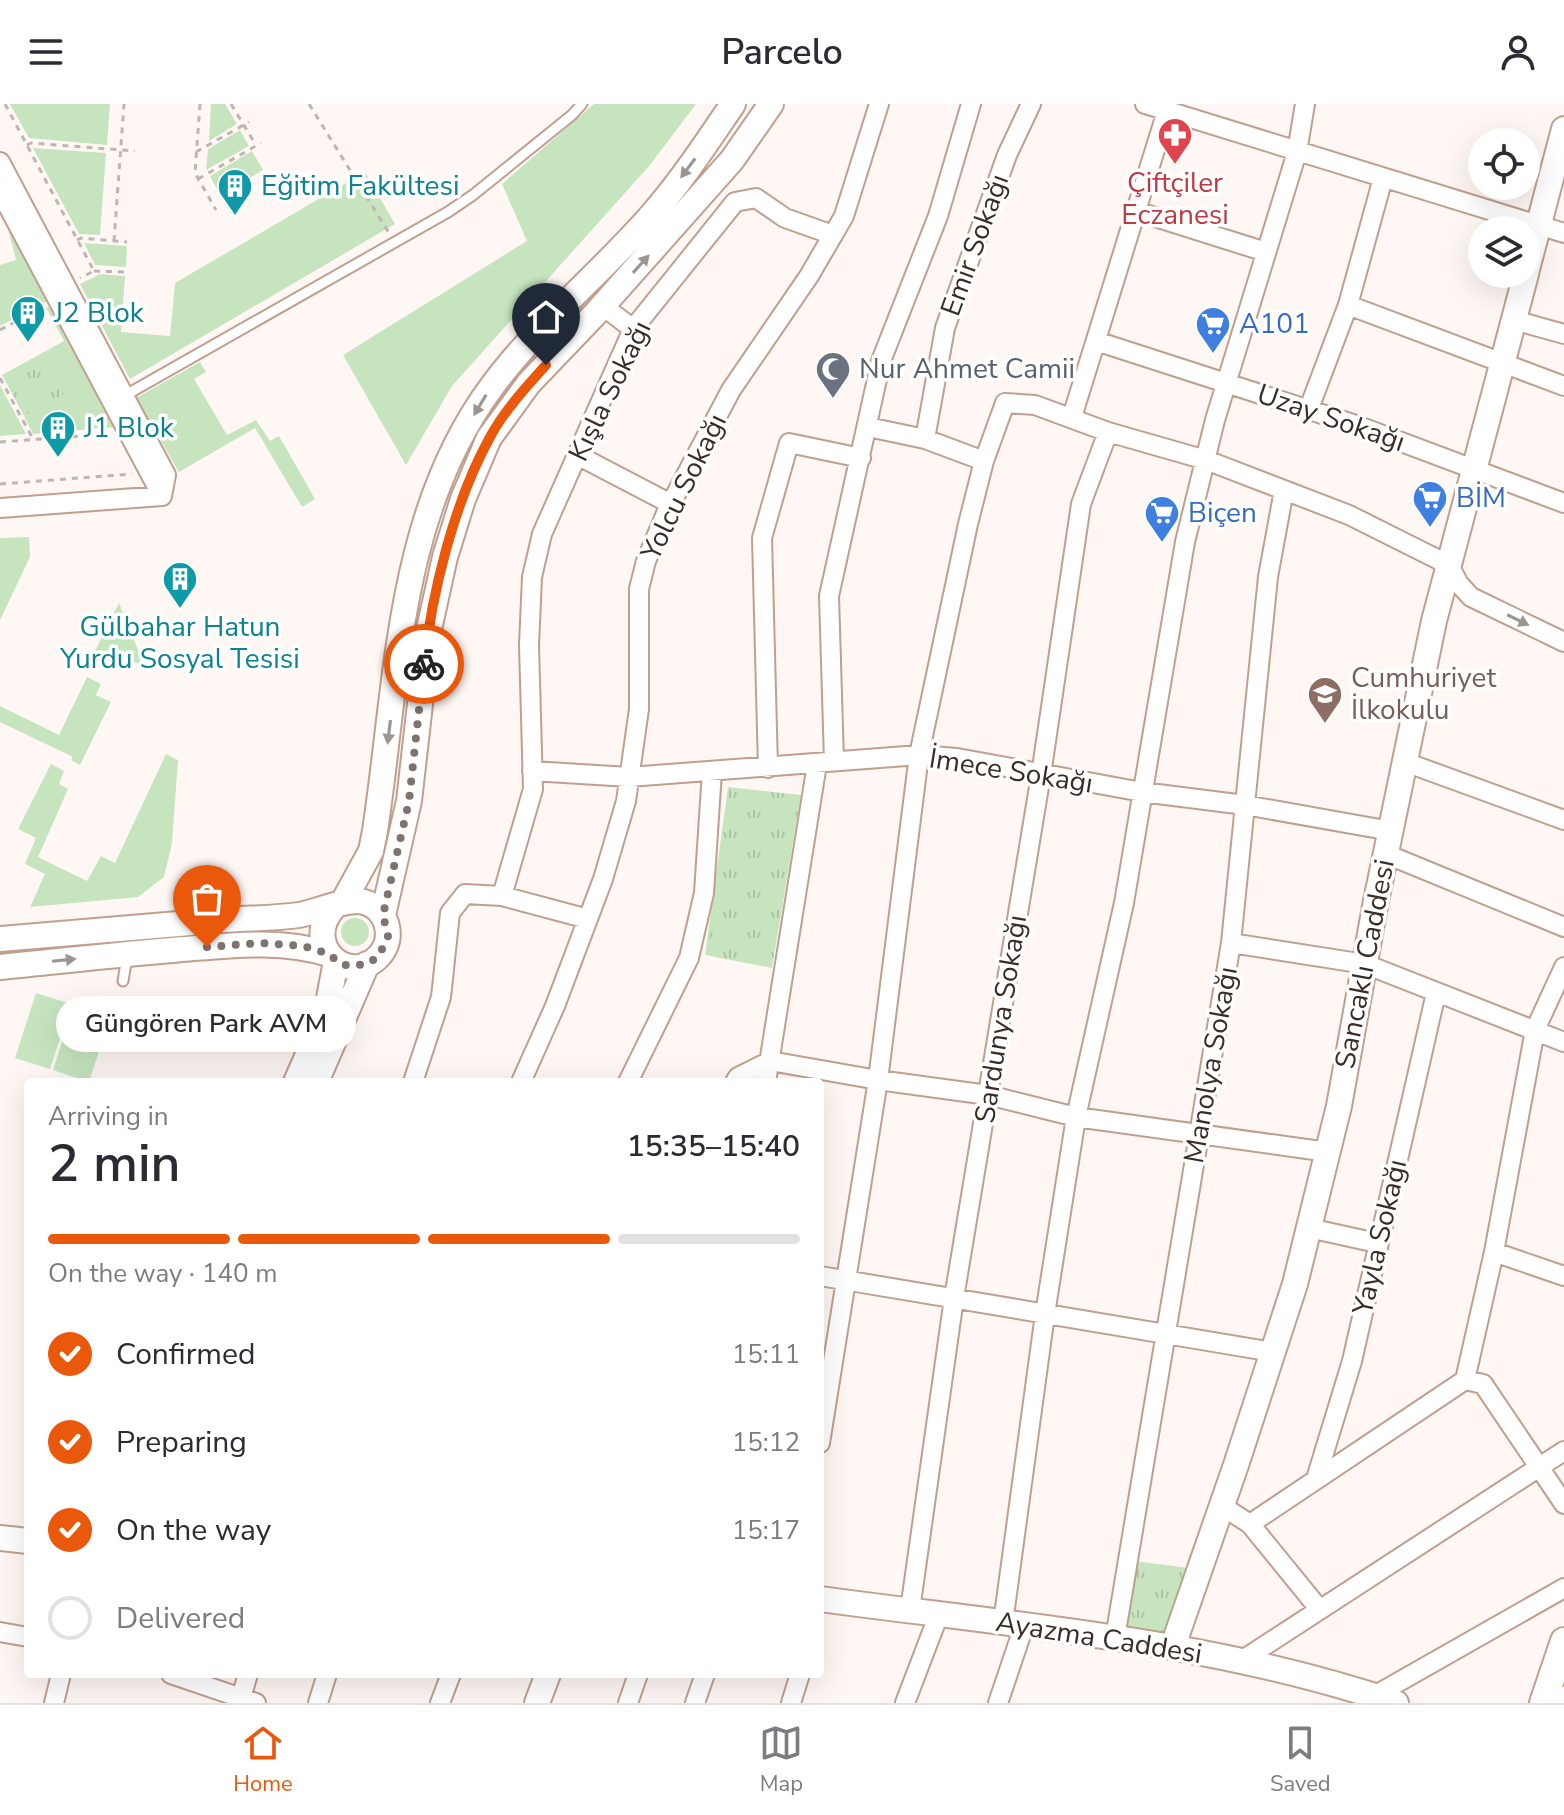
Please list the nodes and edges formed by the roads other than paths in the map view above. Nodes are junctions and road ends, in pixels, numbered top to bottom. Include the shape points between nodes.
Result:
1 (582, 104) edge
2 (733, 104) edge
3 (771, 104) edge
4 (879, 104) edge
5 (971, 104) edge
6 (1031, 104) edge
7 (1145, 104) edge
8 (1305, 104) edge
9 (1167, 111) junction
10 (1564, 129) edge
11 (1297, 152) junction
12 (0, 162) edge
13 (1383, 178) junction
14 (0, 191) edge
15 (1136, 211) junction
16 (1506, 216) edge
17 (1540, 219) edge
18 (1540, 227) edge
19 (1564, 233) edge
20 (833, 235) junction
21 (1266, 252) junction
22 (1522, 288) edge
23 (1348, 305) junction
24 (603, 306) junction
25 (1514, 320) junction
26 (633, 329) junction
27 (1564, 334) edge
28 (1096, 341) junction
29 (1503, 364) junction
30 (1227, 382) junction
31 (1564, 386) edge
32 (124, 396) junction
33 (1308, 411) junction
34 (1072, 417) junction
35 (868, 427) junction
36 (1108, 432) junction
37 (925, 439) junction
38 (579, 456) junction
39 (861, 458) junction
40 (1206, 460) junction
41 (984, 461) junction
42 (1475, 469) junction
43 (1284, 490) junction
44 (162, 496) junction
45 (1564, 503) edge
46 (671, 504) junction
47 (0, 508) edge
48 (1449, 565) junction
49 (1441, 597) junction
50 (1471, 597) junction
51 (1564, 642) edge
52 (919, 755) junction
53 (825, 762) junction
54 (1405, 762) junction
55 (768, 768) junction
56 (532, 771) junction
57 (712, 771) junction
58 (1041, 775) junction
59 (629, 777) junction
60 (1142, 792) junction
61 (1245, 805) junction
62 (1564, 820) edge
63 (1388, 842) junction
64 (502, 896) junction
65 (338, 904) junction
66 (383, 915) junction
67 (588, 919) junction
68 (1564, 927) edge
69 (126, 928) junction
70 (0, 939) edge
71 (1231, 943) junction
72 (128, 953) junction
73 (332, 958) junction
74 (367, 964) junction
75 (1365, 964) junction
76 (0, 967) edge
77 (1564, 967) edge
78 (123, 981) dead end
79 (1436, 993) junction
80 (1535, 1030) junction
81 (1564, 1042) edge
82 (770, 1061) junction
83 (298, 1078) edge
84 (318, 1078) edge
85 (414, 1078) edge
86 (523, 1078) edge
87 (630, 1078) edge
88 (737, 1078) edge
89 (767, 1078) edge
90 (878, 1080) junction
91 (988, 1095) junction
92 (1076, 1117) junction
93 (1199, 1133) junction
94 (1328, 1152) junction
95 (1309, 1228) junction
96 (1377, 1243) junction
97 (1494, 1252) junction
98 (1564, 1276) edge
99 (824, 1277) edge
100 (846, 1280) junction
101 (954, 1298) junction
102 (1045, 1314) junction
103 (1165, 1334) junction
104 (1273, 1352) junction
105 (1465, 1380) junction
106 (824, 1418) edge
107 (1564, 1451) edge
108 (1539, 1468) junction
109 (1316, 1479) junction
110 (1564, 1504) edge
111 (1222, 1506) junction
112 (1250, 1524) junction
113 (0, 1538) edge
114 (24, 1541) edge
115 (1564, 1588) edge
116 (824, 1602) edge
117 (910, 1610) junction
118 (1320, 1610) junction
119 (939, 1614) junction
120 (1013, 1624) junction
121 (0, 1632) edge
122 (24, 1636) edge
123 (1115, 1638) junction
124 (1564, 1641) edge
125 (1173, 1646) junction
126 (1241, 1661) junction
127 (60, 1678) edge
128 (183, 1678) edge
129 (248, 1678) edge
130 (326, 1678) edge
131 (449, 1678) edge
132 (546, 1678) edge
133 (637, 1678) edge
134 (704, 1678) edge
135 (799, 1678) edge
136 (248, 1700) edge
137 (1384, 1701) edge
138 (1001, 1702) edge
139 (54, 1703) edge
140 (318, 1703) edge
141 (440, 1703) edge
142 (537, 1703) edge
143 (628, 1703) edge
144 (695, 1703) edge
145 (791, 1703) edge
146 (905, 1703) edge
147 (1543, 1703) edge

1 - 32 lane via 473,195
2 -> 65 street via 651,216 546,322 492,386 452,455 431,498 416,551 371,851
24 -> 3 street via 732,160
4 - 20 street, Yolcu Sokağı via 844,216
5 - 35 street via 938,216 881,361
6 - 37 street, Emir Sokağı via 1007,155 945,328
7 - 9 street
8 - 11 street
9 - 11 street
9 - 15 street
10 - 17 street, Sancaklı Caddesi
11 - 13 street
11 - 21 street
12 - 32 street
13 - 16 street
13 - 23 street
14 - 44 street
15 - 21 street
15 - 28 street
18 - 19 street
20 - 26 street, Kışla Sokağı via 785,218 756,198 735,202
20 - 46 street, Yolcu Sokağı via 731,390
21 - 30 street
22 - 25 street, Sancaklı Caddesi
23 - 29 street
23 - 33 street
24 - 26 street
24 - 66 street via 529,383 489,438 463,499 428,634 409,801
25 - 27 street
25 - 29 street, Sancaklı Caddesi
26 - 38 street, Kışla Sokağı
28 - 30 street, Uzay Sokağı
28 - 34 street
29 - 31 street
29 - 42 street, Sancaklı Caddesi
30 - 33 street, Uzay Sokağı
30 - 40 street
32 - 44 street via 166,475
33 - 42 street, Uzay Sokağı
34 - 36 street
34 - 41 street via 1035,405 1005,403
35 - 37 street
35 - 39 street
36 - 40 street
36 - 58 street, Sardunya Sokağı via 1081,504
37 - 41 street
38 - 46 street
38 - 56 street, Kışla Sokağı via 542,534 532,577
39 - 53 street via 829,596
39 - 55 street via 789,443 762,538
40 - 43 street
40 - 60 street via 1185,542
41 - 52 street
42 - 45 street, Uzay Sokağı
42 - 48 street, Sancaklı Caddesi
43 - 48 street via 1349,515
43 - 61 street, Manolya Sokağı via 1268,577
44 - 47 street
46 - 59 street, Yolcu Sokağı via 639,589 639,709
48 - 49 street, Sancaklı Caddesi
48 - 50 street
49 - 50 street
49 - 54 street, Sancaklı Caddesi
50 -> 51 street
52 - 53 street, İmece Sokağı
52 - 58 street, İmece Sokağı
52 - 90 street
53 - 55 street, İmece Sokağı
53 - 82 street
54 - 62 street
54 - 63 street, Sancaklı Caddesi
55 - 57 street, İmece Sokağı
56 - 59 street, İmece Sokağı
56 - 64 street, Kışla Sokağı via 533,789
57 - 59 street, İmece Sokağı
57 - 87 street via 704,893 689,958
58 - 60 street, İmece Sokağı
58 - 91 street, Sardunya Sokağı
59 - 67 street, Yolcu Sokağı
60 - 61 street, İmece Sokağı
60 - 92 street via 1124,903
61 - 63 street, İmece Sokağı
61 - 71 street, Manolya Sokağı
63 - 68 street, İmece Sokağı
63 - 75 street, Sancaklı Caddesi
64 - 67 street
64 - 85 street via 465,894 450,913 441,997
65 - 66 street via 365,902
65 - 69 street via 298,915
65 - 73 street via 322,925 321,936
66 - 74 street via 385,947
67 - 86 street, Yolcu Sokağı
69 - 70 street
69 - 72 street
71 - 75 street
71 - 93 street, Manolya Sokağı
72 - 73 street via 260,943 303,946
76 -> 72 street
72 - 78 lane
73 - 74 street via 349,966
73 - 83 street via 326,1014
74 - 84 street
75 - 79 street
75 - 94 street, Sancaklı Caddesi
77 - 80 street
79 - 80 street
79 - 96 street, Yayla Sokağı
80 - 81 street
80 - 97 street
82 - 88 street
82 - 89 street
82 - 90 street
90 - 91 street
90 - 100 street
91 - 92 street
91 - 101 street, Sardunya Sokağı
92 - 93 street
92 - 102 street
93 - 94 street
93 - 103 street, Manolya Sokağı
94 - 95 street, Sancaklı Caddesi
95 - 96 street
95 - 104 street, Sancaklı Caddesi
96 - 109 street, Yayla Sokağı via 1352,1361
97 - 98 street
97 - 105 street
99 - 100 street
100 - 101 street
100 - 106 street
101 - 102 street
101 - 117 street, Sardunya Sokağı
102 - 103 street
102 - 120 street
103 - 104 street
103 - 123 street, Manolya Sokağı
104 - 111 street, Sancaklı Caddesi
105 - 108 street via 1483,1384
105 - 109 street
107 - 108 street
108 - 110 street
108 - 118 street
109 - 112 street
111 - 112 street
111 - 125 street, Sancaklı Caddesi
112 - 118 street
113 - 114 street
115 - 137 street
116 - 117 street, Ayazma Caddesi
117 - 119 street, Ayazma Caddesi
118 - 126 street
119 - 120 street, Ayazma Caddesi
119 - 146 street
120 - 123 street, Ayazma Caddesi
120 - 138 street
121 - 122 street
123 - 125 street, Ayazma Caddesi
124 - 147 main road
125 - 126 street, Ayazma Caddesi
126 - 137 street, Ayazma Caddesi
127 - 139 street
128 - 136 street
129 - 136 street
130 - 140 street
131 - 141 street
132 - 142 street
133 - 143 street
134 - 144 street
135 - 145 street

